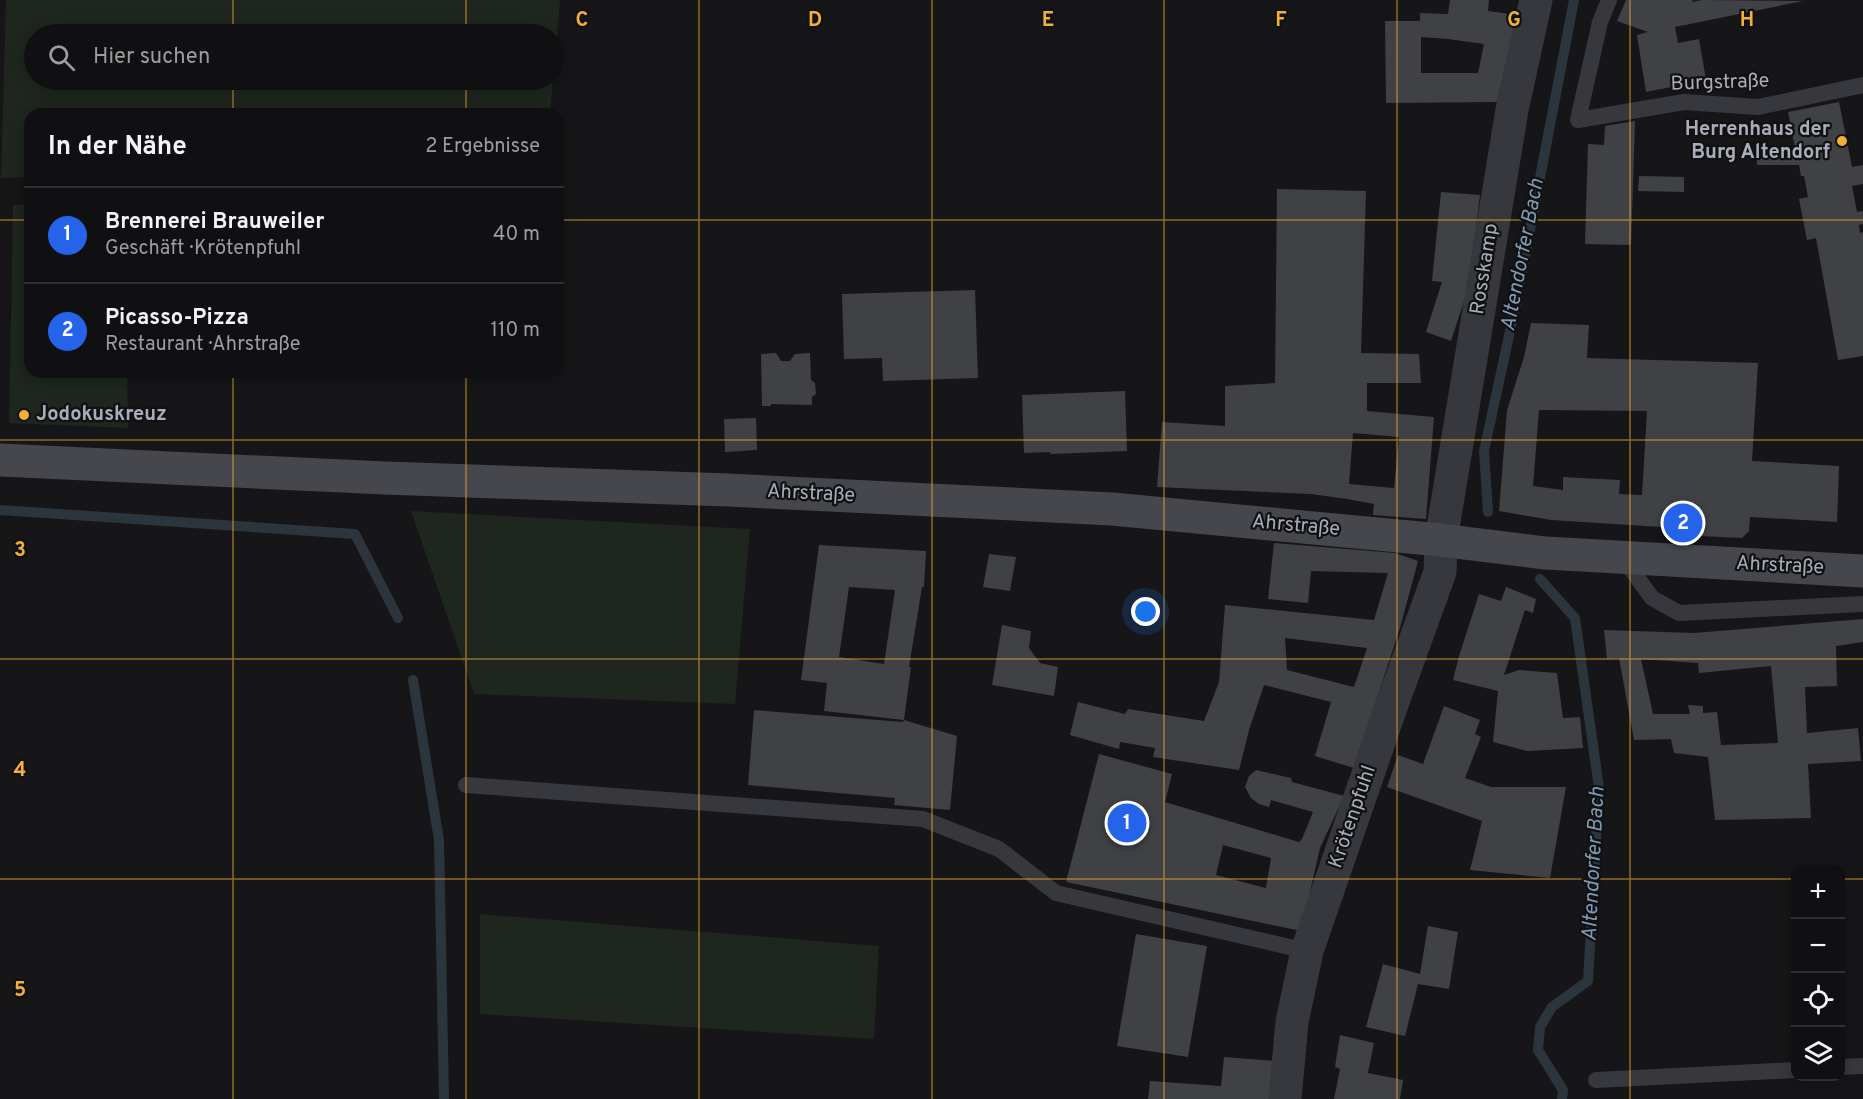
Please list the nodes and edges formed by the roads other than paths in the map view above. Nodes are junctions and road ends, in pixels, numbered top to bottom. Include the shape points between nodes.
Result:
1 (1536, 0) edge
2 (1609, 0) edge
3 (1863, 86) edge
4 (0, 460) edge
5 (1441, 540) junction
6 (1623, 558) junction
7 (1863, 571) edge
8 (1863, 604) edge
9 (466, 785) dead end
10 (1307, 951) junction
11 (1863, 1066) edge
12 (1845, 1067) edge
13 (1791, 1070) edge
14 (1596, 1080) dead end
15 (1285, 1099) edge

1 - 5 street, Rosskamp via 1512,110
2 - 3 lane, Burgstraße via 1600,22 1578,120 1684,102 1758,107
4 - 5 main road, Ahrstraße via 1112,509
5 - 6 main road, Ahrstraße
5 - 10 street, Krötenpfuhl via 1440,572
6 - 7 main road, Ahrstraße
6 - 8 lane via 1652,598 1679,613
9 - 10 lane via 924,819 999,849 1056,893
10 - 15 street, Krötenpfuhl via 1292,1022
11 - 12 lane
13 - 14 lane

